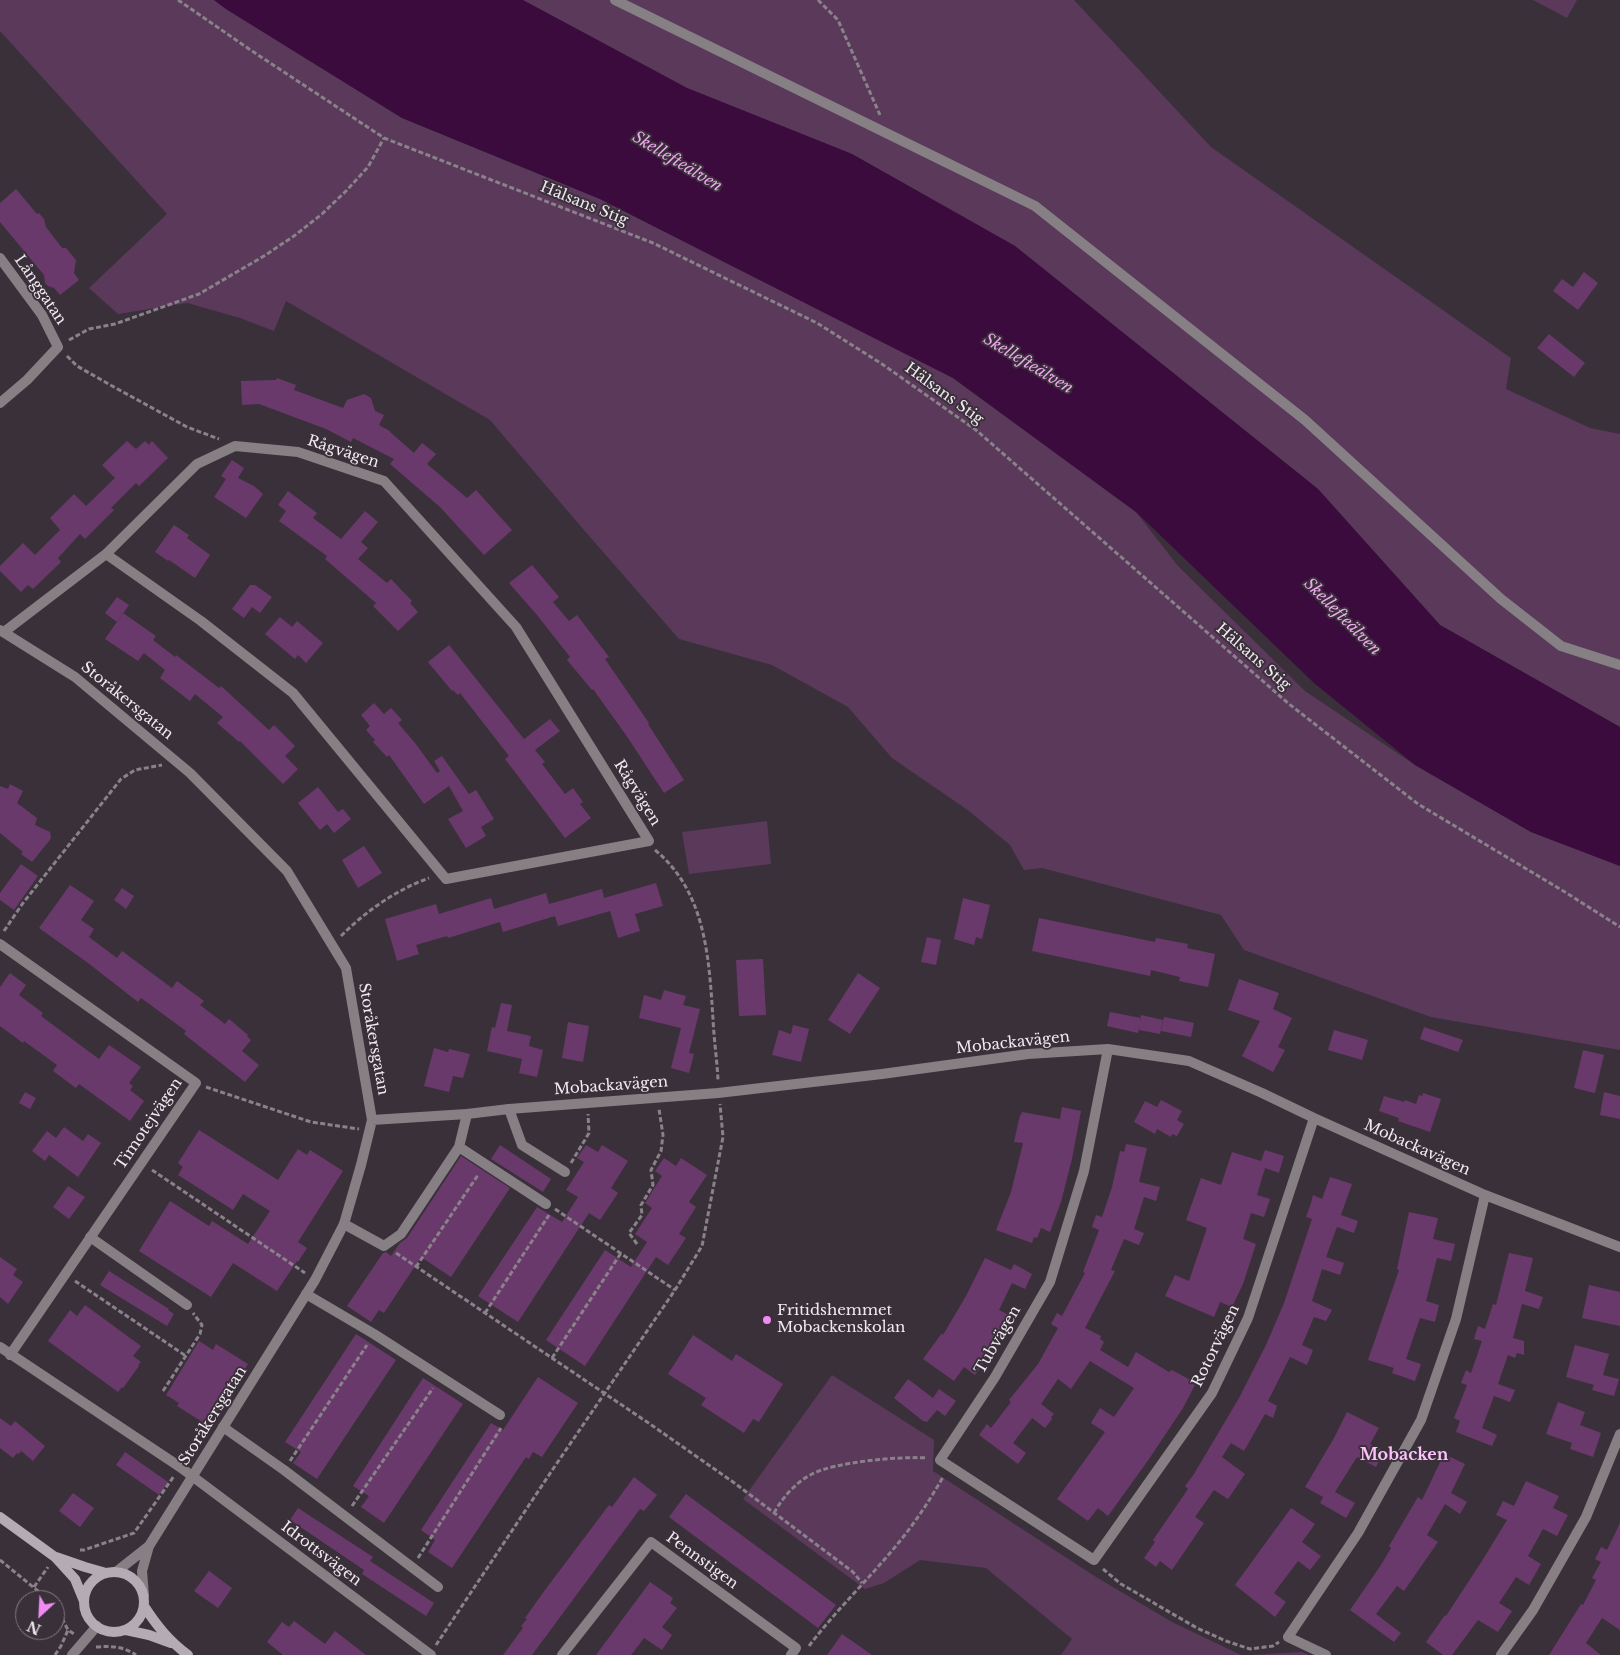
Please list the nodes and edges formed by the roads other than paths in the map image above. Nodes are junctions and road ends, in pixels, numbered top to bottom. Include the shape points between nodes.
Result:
1 (615, 0) edge
2 (0, 258) edge
3 (0, 403) edge
4 (106, 554) junction
5 (2, 631) edge
6 (1620, 666) edge
7 (0, 944) edge
8 (1108, 1049) junction
9 (509, 1109) junction
10 (467, 1114) junction
11 (1314, 1118) junction
12 (370, 1125) junction
13 (459, 1147) junction
14 (565, 1172) road end
15 (1485, 1196) junction
16 (546, 1204) dead end
17 (344, 1224) junction
18 (90, 1237) junction
19 (1620, 1247) edge
20 (306, 1294) junction
21 (187, 1305) road end
22 (0, 1347) edge
23 (10, 1355) junction
24 (500, 1415) road end
25 (223, 1427) junction
26 (1620, 1434) edge
27 (950, 1466) joint
28 (193, 1477) junction
29 (0, 1517) edge
30 (148, 1546) junction
31 (55, 1557) junction
32 (111, 1572) junction
33 (438, 1587) dead end
34 (84, 1601) junction
35 (144, 1601) junction
36 (96, 1626) junction
37 (126, 1630) junction
38 (174, 1645) junction
39 (794, 1651) edge
40 (72, 1655) edge
41 (188, 1655) edge
42 (431, 1655) edge
43 (562, 1655) edge
44 (1326, 1655) edge
45 (1501, 1655) edge

1 - 6 street via 1035,206 1305,420 1501,599 1561,646
2 - 3 street, Långgatan via 42,315 58,346
4 - 4 street, Rågvägen via 201,621 293,693 446,879 649,841 516,627 384,481 298,452 236,446 197,464
4 - 5 street
5 - 12 street, Storåkersgatan via 75,676 190,773 288,871 346,968
7 - 18 street, Timotejvägen via 196,1083
8 - 9 street, Mobackavägen via 1028,1054 588,1108
8 - 11 street, Mobackavägen via 1189,1061
8 - 27 street, Tubvägen via 1084,1171 1050,1282 995,1377 940,1460
9 - 10 street, Mobackavägen
9 - 14 street via 522,1145
10 - 12 street, Mobackavägen
10 - 13 street
11 - 15 street, Mobackavägen
11 - 27 street, Rotorvägen via 1248,1318 1212,1393 1094,1560
12 - 17 street, Storåkersgatan
13 - 16 street
13 - 17 street via 401,1234 384,1246
15 - 19 street, Mobackavägen
15 - 44 street via 1456,1319 1421,1420 1358,1534 1288,1637
17 - 20 street, Storåkersgatan
18 - 21 street
18 - 23 street, Timotejvägen
20 - 24 street
20 - 25 street, Storåkersgatan
22 - 23 street
23 - 28 street
25 - 28 street, Storåkersgatan
25 - 33 street
26 - 45 street via 1586,1517 1533,1610
28 - 30 street, Storåkersgatan
28 - 42 street, Idrottsvägen
29 - 31 main road
30 - 32 street, Storåkersgatan
30 - 35 street, Storåkersgatan via 142,1571
31 - 32 main road
31 - 34 main road via 75,1580
32 - 34 main road via 90,1583
32 - 35 main road via 134,1579
34 - 36 main road via 85,1611
35 - 37 main road via 141,1616
35 - 38 main road via 157,1626
36 - 37 main road via 106,1631
36 - 40 street
37 - 38 main road
38 - 41 main road
39 - 43 street, Pennstigen via 651,1542

